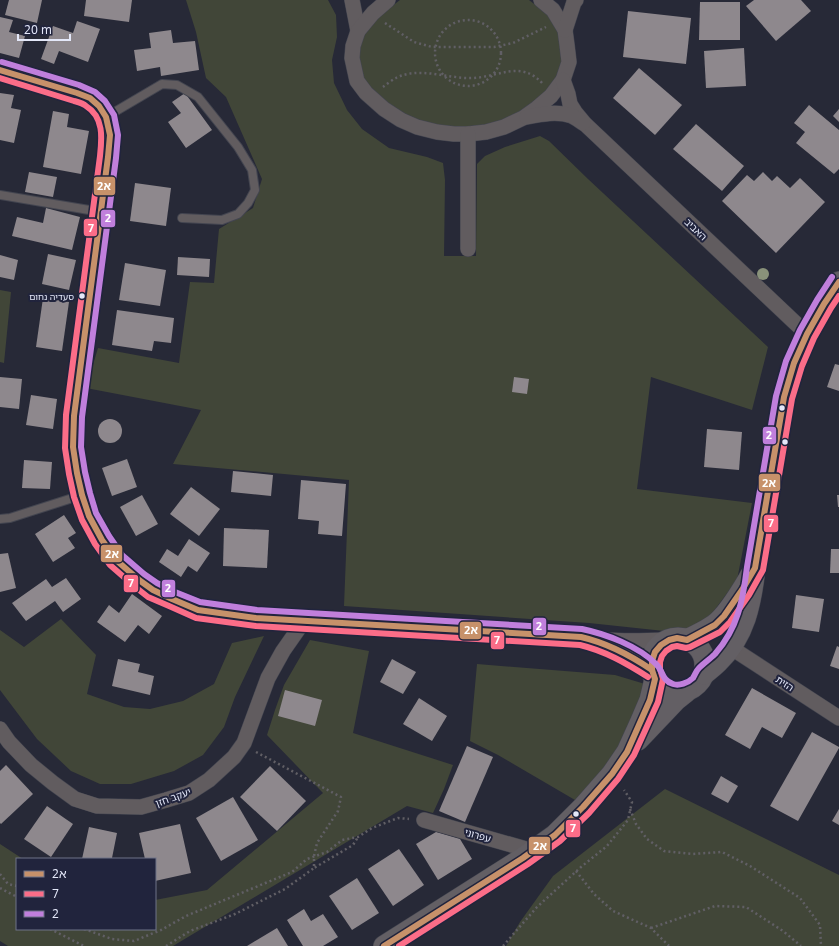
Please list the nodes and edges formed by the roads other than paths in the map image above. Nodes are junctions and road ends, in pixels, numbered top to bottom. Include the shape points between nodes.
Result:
1 (352, 0) edge
2 (388, 0) edge
3 (541, 0) edge
4 (576, 0) edge
5 (565, 30) junction
6 (358, 31) junction
7 (0, 70) edge
8 (563, 80) junction
9 (106, 117) junction
10 (523, 118) junction
11 (586, 124) junction
12 (468, 134) junction
13 (0, 195) edge
14 (101, 212) junction
15 (182, 218) dead end
16 (468, 249) dead end
17 (839, 282) edge
18 (807, 334) junction
19 (82, 495) junction
20 (0, 519) edge
21 (755, 568) junction
22 (304, 621) junction
23 (595, 640) junction
24 (678, 640) junction
25 (730, 647) junction
26 (653, 674) junction
27 (704, 674) junction
28 (686, 692) junction
29 (839, 718) edge
30 (0, 729) edge
31 (627, 752) junction
32 (424, 820) road end
33 (533, 851) junction
34 (384, 946) edge

1 - 6 street
2 - 6 street via 373,12
3 - 5 street via 553,10
4 - 5 street
5 - 8 street via 569,62
6 - 12 street via 352,58 356,81 366,93 384,109 417,127 437,132
7 - 9 street via 90,98
8 - 10 street via 552,96
8 - 11 street, האביב via 570,104
9 - 14 street via 110,135
9 - 15 lane via 162,84 177,85 198,97 238,147 252,170 255,190 248,203 238,214 222,220
10 - 11 street, האביב via 559,113 572,116
10 - 12 street via 504,127
11 - 18 street, האביב
12 - 16 street
13 - 14 lane
14 - 19 street via 74,416 73,447
17 - 18 street
18 - 21 street via 794,363 784,396
19 - 20 lane
19 - 22 street via 98,534 116,560 153,590 198,610
21 - 24 street via 724,616 703,632
21 - 25 street via 752,595 744,623
22 - 23 street via 581,637
22 - 30 street, יעקב חזן via 283,650 268,678 244,743 234,757 209,780 189,793 141,807 98,806 75,799 31,765
23 - 24 street
23 - 26 street via 638,660
24 - 26 street via 661,645 655,652 652,661
24 - 27 street via 694,644 700,650 706,666
25 - 27 street
25 - 29 street, הזית
26 - 28 street via 668,691
26 - 31 street via 650,700
27 - 28 street via 694,688
28 - 31 street
31 - 33 street via 612,774 583,807 555,835
32 - 33 street, עפרוני
33 - 34 street

